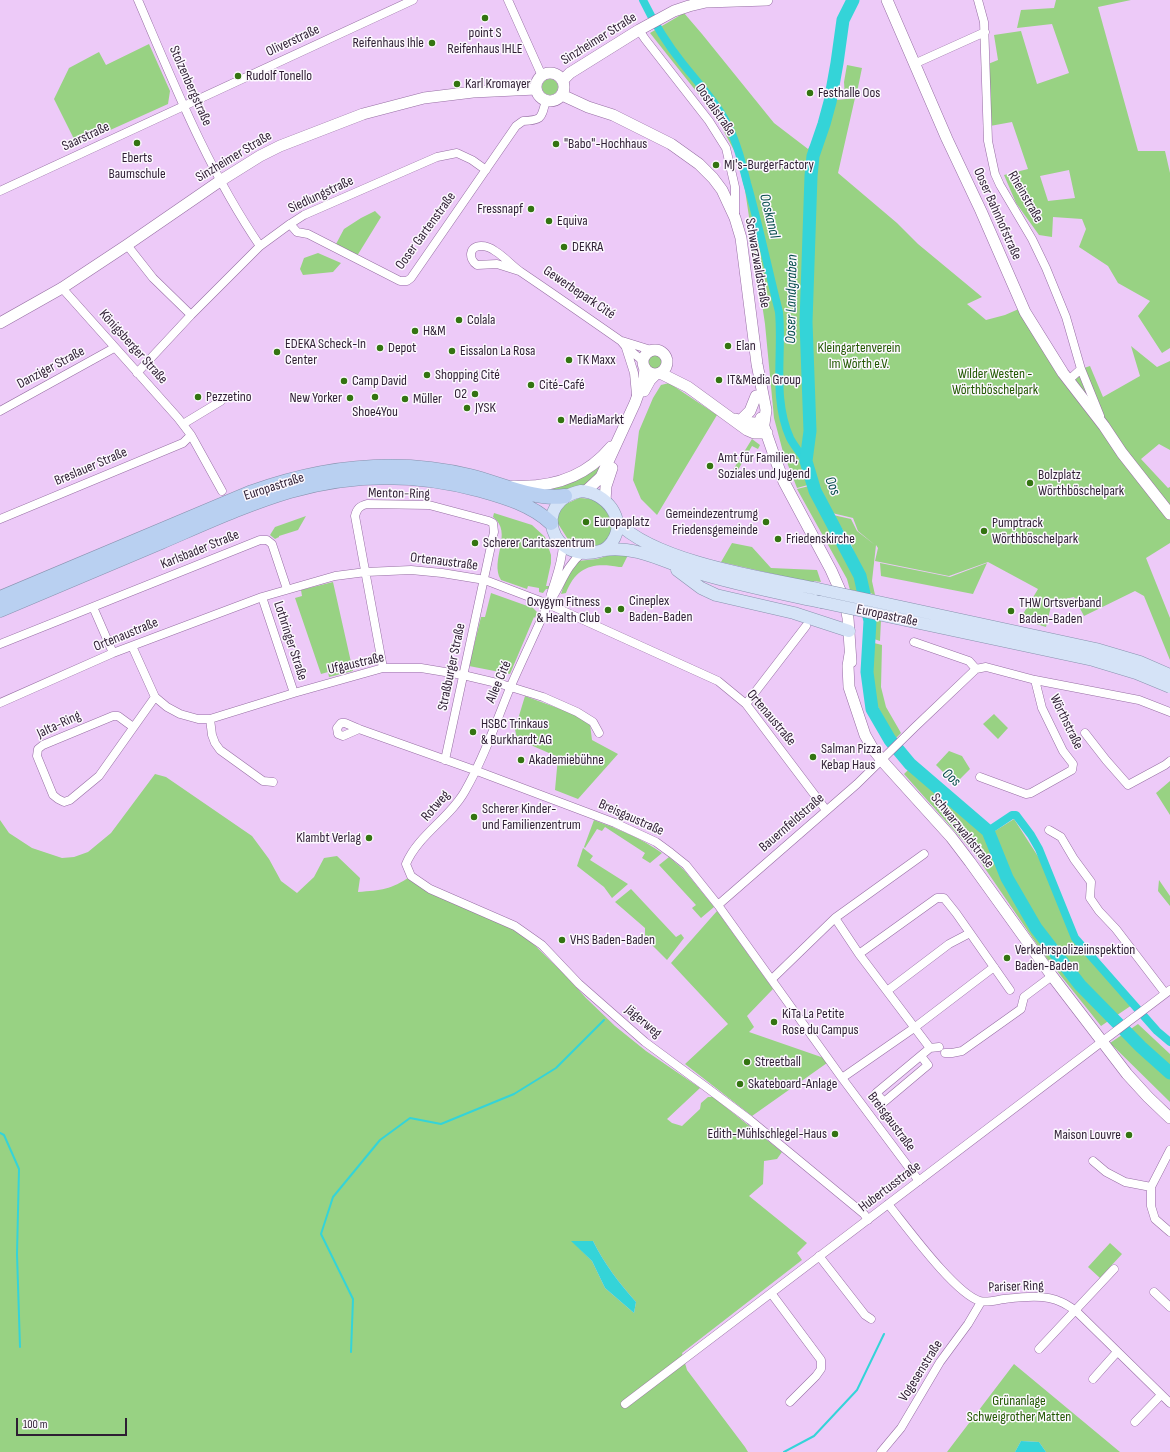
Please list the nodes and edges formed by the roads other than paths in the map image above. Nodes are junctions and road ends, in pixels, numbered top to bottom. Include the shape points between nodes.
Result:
1 (138, 0) edge
2 (413, 0) edge
3 (508, 0) edge
4 (767, 0) edge
5 (887, 0) edge
6 (978, 0) edge
7 (705, 1) edge
8 (642, 29) junction
9 (985, 32) junction
10 (914, 64) junction
11 (542, 76) junction
12 (562, 80) junction
13 (536, 89) junction
14 (562, 95) junction
15 (546, 100) junction
16 (183, 106) junction
17 (486, 170) junction
18 (220, 181) junction
19 (0, 192) edge
20 (735, 218) junction
21 (290, 224) junction
22 (127, 246) junction
23 (260, 246) junction
24 (519, 271) junction
25 (62, 288) junction
26 (191, 315) junction
27 (0, 324) edge
28 (623, 344) junction
29 (114, 348) junction
30 (651, 350) junction
31 (668, 362) junction
32 (644, 364) junction
33 (757, 364) junction
34 (1081, 369) junction
35 (137, 373) junction
36 (658, 374) junction
37 (1067, 378) junction
38 (688, 387) junction
39 (756, 396) junction
40 (221, 401) dead end
41 (635, 403) junction
42 (0, 411) edge
43 (734, 419) junction
44 (183, 424) junction
45 (1104, 426) junction
46 (765, 428) junction
47 (620, 435) junction
48 (191, 436) junction
49 (504, 485) junction
50 (222, 491) dead end
51 (586, 491) junction
52 (565, 496) junction
53 (605, 501) junction
54 (1170, 514) edge
55 (0, 519) edge
56 (617, 522) junction
57 (551, 523) junction
58 (563, 545) junction
59 (604, 550) junction
60 (582, 553) junction
61 (666, 562) junction
62 (366, 572) junction
63 (485, 580) junction
64 (287, 588) junction
65 (262, 597) junction
66 (0, 598) edge
67 (548, 604) junction
68 (93, 607) junction
69 (0, 610) edge
70 (806, 626) dead end
71 (849, 631) junction
72 (914, 642) dead end
73 (0, 644) edge
74 (132, 646) junction
75 (113, 653) junction
76 (383, 668) junction
77 (976, 669) junction
78 (463, 675) junction
79 (1170, 675) edge
80 (1035, 680) junction
81 (511, 686) junction
82 (1170, 687) edge
83 (294, 693) junction
84 (155, 697) junction
85 (0, 702) edge
86 (746, 704) junction
87 (1170, 712) edge
88 (210, 719) junction
89 (133, 727) junction
90 (359, 729) dead end
91 (599, 733) dead end
92 (1085, 733) dead end
93 (445, 760) junction
94 (882, 760) junction
95 (1170, 761) edge
96 (477, 771) junction
97 (980, 777) dead end
98 (273, 782) dead end
99 (826, 810) junction
100 (1049, 830) dead end
101 (410, 854) joint
102 (924, 854) dead end
103 (718, 905) junction
104 (835, 918) junction
105 (970, 933) junction
106 (859, 954) junction
107 (994, 967) junction
108 (1052, 976) junction
109 (772, 979) junction
110 (1010, 990) dead end
111 (1168, 991) edge
112 (888, 992) junction
113 (914, 1028) junction
114 (1102, 1042) junction
115 (939, 1047) dead end
116 (930, 1048) junction
117 (945, 1053) dead end
118 (921, 1056) junction
119 (842, 1078) junction
120 (1170, 1118) edge
121 (1170, 1150) edge
122 (1092, 1161) dead end
123 (919, 1181) junction
124 (1151, 1187) junction
125 (888, 1204) junction
126 (868, 1220) junction
127 (1170, 1232) edge
128 (819, 1256) junction
129 (1114, 1269) dead end
130 (1154, 1292) dead end
131 (770, 1293) junction
132 (981, 1302) junction
133 (1168, 1302) edge
134 (1074, 1310) junction
135 (871, 1319) dead end
136 (1039, 1349) dead end
137 (1116, 1352) junction
138 (1093, 1379) dead end
139 (1161, 1395) junction
140 (790, 1402) dead end
141 (1170, 1403) edge
142 (625, 1404) dead end
143 (1135, 1422) dead end
144 (881, 1452) edge

1 - 16 street, Stolzenbergstraße
2 - 16 street, Oliverstraße
3 - 11 street
4 - 7 street, Sinzheimer Straße
5 - 10 street, Ooser Bahnhofstraße
6 - 9 street, Rheinstraße
7 - 8 street, Sinzheimer Straße via 674,11
8 - 12 street, Sinzheimer Straße
8 - 20 street, Oostalstraße via 645,39 709,121 726,148 735,187
9 - 10 street
9 - 34 street, Rheinstraße via 988,141 995,174 1046,268 1066,317
10 - 37 street, Ooser Bahnhofstraße via 1025,312
11 - 12 street via 548,73 555,74
11 - 13 street
12 - 14 street
13 - 15 street
13 - 18 street, Sinzheimer Straße via 461,93 418,100 363,114 280,146
14 - 15 street via 555,100
14 - 20 street, Schwarzwaldstraße via 613,115 686,153 713,178
15 - 17 street, Ooser Gartenstraße via 542,115 536,120 520,123
16 - 18 street, Stolzenbergstraße
16 - 19 street, Saarstraße
17 - 21 street, Siedlungstraße via 457,153 437,157 304,215
17 - 21 street, Ooser Gartenstraße via 407,281 400,281 308,234 297,232
18 - 22 street, Sinzheimer Straße
18 - 23 street, Stolzenbergstraße
20 - 33 street, Schwarzwaldstraße via 741,238
21 - 23 street, Siedlungstraße
22 - 25 street, Sinzheimer Straße
22 - 26 street via 153,278
23 - 26 street, Siedlungstraße
24 - 24 street, Gewerbepark Cité via 486,246 473,249 470,258 476,266 497,264
24 - 28 street, Gewerbepark Cité
25 - 27 street, Sinzheimer Straße
25 - 29 street, Königsberger Straße
26 - 35 street, Siedlungstraße
28 - 30 street, Gewerbepark Cité
28 - 32 street, Gewerbepark Cité
28 - 41 street via 634,374
29 - 35 street, Königsberger Straße
29 - 42 street, Danziger Straße
30 - 31 street, Gewerbepark Cité via 662,351
30 - 32 street via 646,353
31 - 36 street via 666,369
31 - 38 street, Gewerbepark Cité
32 - 36 street, Gewerbepark Cité via 649,373
32 - 41 street via 644,378
33 - 39 street, Schwarzwaldstraße
33 - 46 street, Schwarzwaldstraße via 766,410
34 - 37 street
34 - 45 street, Rheinstraße
35 - 44 street, Königsberger Straße
36 - 38 street, Gewerbepark Cité
36 - 53 street via 650,380 626,431 608,478
37 - 45 street, Ooser Bahnhofstraße
38 - 43 street, Gewerbepark Cité
39 - 43 street via 748,414
39 - 46 street, Schwarzwaldstraße
40 - 44 street
41 - 47 street
43 - 46 street, Gewerbepark Cité
44 - 48 street, Königsberger Straße
45 - 54 street, Rheinstraße
46 - 71 street, Schwarzwaldstraße via 784,482 838,584 846,607
47 - 49 street via 594,464 560,482 541,486
47 - 51 street via 601,477
48 - 50 street, Königsberger Straße
48 - 55 street, Breslauer Straße via 183,443
49 - 52 highway, Europastraße via 545,497
49 - 66 highway, Europastraße via 457,473 415,467 360,467 308,475 252,492
51 - 52 main road
51 - 53 main road via 597,494
52 - 57 main road via 554,509
53 - 56 main road via 611,507
56 - 59 main road via 616,534
56 - 79 main road, Europastraße, bridge via 628,532 657,547 729,571 1096,649 1140,662
57 - 58 main road via 556,537
57 - 69 highway, Europastraße via 513,501 450,483 397,477 340,480 256,502
58 - 60 main road
58 - 67 street, Allee Cité via 559,571
59 - 60 main road
59 - 61 main road, Europastraße via 631,550
60 - 67 street, Allee Cité via 570,565 556,595
61 - 71 main road via 701,588 716,595 794,613
61 - 82 main road, Europastraße, bridge via 734,583 1093,660
62 - 63 street, Ortenaustraße via 442,572
62 - 63 street, Menton-Ring via 355,516 360,506 428,505 493,523 494,532
62 - 64 street, Ortenaustraße via 335,576
62 - 76 street
63 - 67 street, Ortenaustraße
63 - 78 street, Straßburger Straße
64 - 65 street, Ortenaustraße
64 - 68 street, Karlsbader Straße via 272,544 260,540
65 - 74 street, Ortenaustraße
65 - 83 street, Lothringer Straße
67 - 81 street, Allee Cité
67 - 86 street, Ortenaustraße via 718,681
68 - 73 street, Karlsbader Straße
68 - 75 street
70 - 86 street
71 - 94 street, Schwarzwaldstraße via 855,703 865,735
72 - 77 street via 969,661
74 - 75 street, Ortenaustraße
74 - 84 street, Ufgaustraße
75 - 85 street, Ortenaustraße
76 - 78 street, Ufgaustraße via 422,668
76 - 83 street, Ufgaustraße
77 - 80 street, Wörthstraße via 986,667
77 - 94 street
78 - 81 street, Ufgaustraße
78 - 93 street, Straßburger Straße
80 - 87 street, Wörthstraße via 1139,700
80 - 97 street, Wörthstraße via 1042,708 1063,751 1073,764 1072,770 1026,794
81 - 91 street, Ufgaustraße via 577,712 593,722
81 - 96 street, Allee Cité
83 - 88 street, Ufgaustraße
84 - 88 street, Ufgaustraße via 180,714
84 - 89 street, Jalta-Ring
86 - 99 street, Ortenaustraße
88 - 98 street via 212,735 220,750 262,781
89 - 89 street, Jalta-Ring via 99,776 70,800 64,802 53,795 37,756 38,749 113,716 118,716
90 - 93 street, Breisgaustraße
92 - 95 street, Wörthstraße via 1128,785
93 - 96 street, Breisgaustraße
94 - 99 street, Bauernfeldstraße
94 - 108 street, Schwarzwaldstraße via 951,837
96 - 101 street, Rotweg via 453,808
96 - 103 street, Breisgaustraße via 615,823 656,842 686,865
99 - 103 street, Bauernfeldstraße
100 - 111 street via 1061,837 1091,882 1090,898 1099,911
101 - 126 street, Jägerweg via 406,864 411,876 430,888 515,926 542,945 579,984 644,1042 706,1086 864,1214
102 - 104 street
103 - 109 street, Breisgaustraße
104 - 106 street
104 - 109 street
105 - 106 street via 944,898 937,898
105 - 107 street
105 - 112 street via 949,944
106 - 112 street
107 - 110 street
107 - 113 street
108 - 114 street, Schwarzwaldstraße
108 - 117 street via 1024,997 1021,1009 962,1051
109 - 119 street, Breisgaustraße
111 - 114 street, Hubertusstraße
112 - 113 street
113 - 116 street
113 - 119 street
114 - 120 street, Schwarzwaldstraße via 1151,1101
114 - 123 street, Hubertusstraße
115 - 116 street
116 - 118 street, Breisgaustraße
118 - 118 street, Breisgaustraße via 876,1093 884,1102 928,1065
119 - 123 street, Breisgaustraße
121 - 124 street
122 - 124 street via 1125,1182
123 - 125 street, Hubertusstraße
124 - 127 street via 1151,1206 1155,1219
125 - 126 street, Hubertusstraße
125 - 132 street, Pariser Ring via 960,1288
126 - 128 street, Hubertusstraße
128 - 131 street, Hubertusstraße
128 - 135 street via 865,1315
129 - 134 street
130 - 133 street
131 - 140 street via 821,1360 821,1369 816,1376
131 - 142 street, Hubertusstraße
132 - 134 street, Pariser Ring via 1042,1297 1060,1301
132 - 144 street, Vogesenstraße via 940,1362 901,1428
134 - 136 street
134 - 137 street, Pariser Ring
137 - 138 street
137 - 139 street, Pariser Ring
139 - 141 street, Pariser Ring
139 - 143 street

